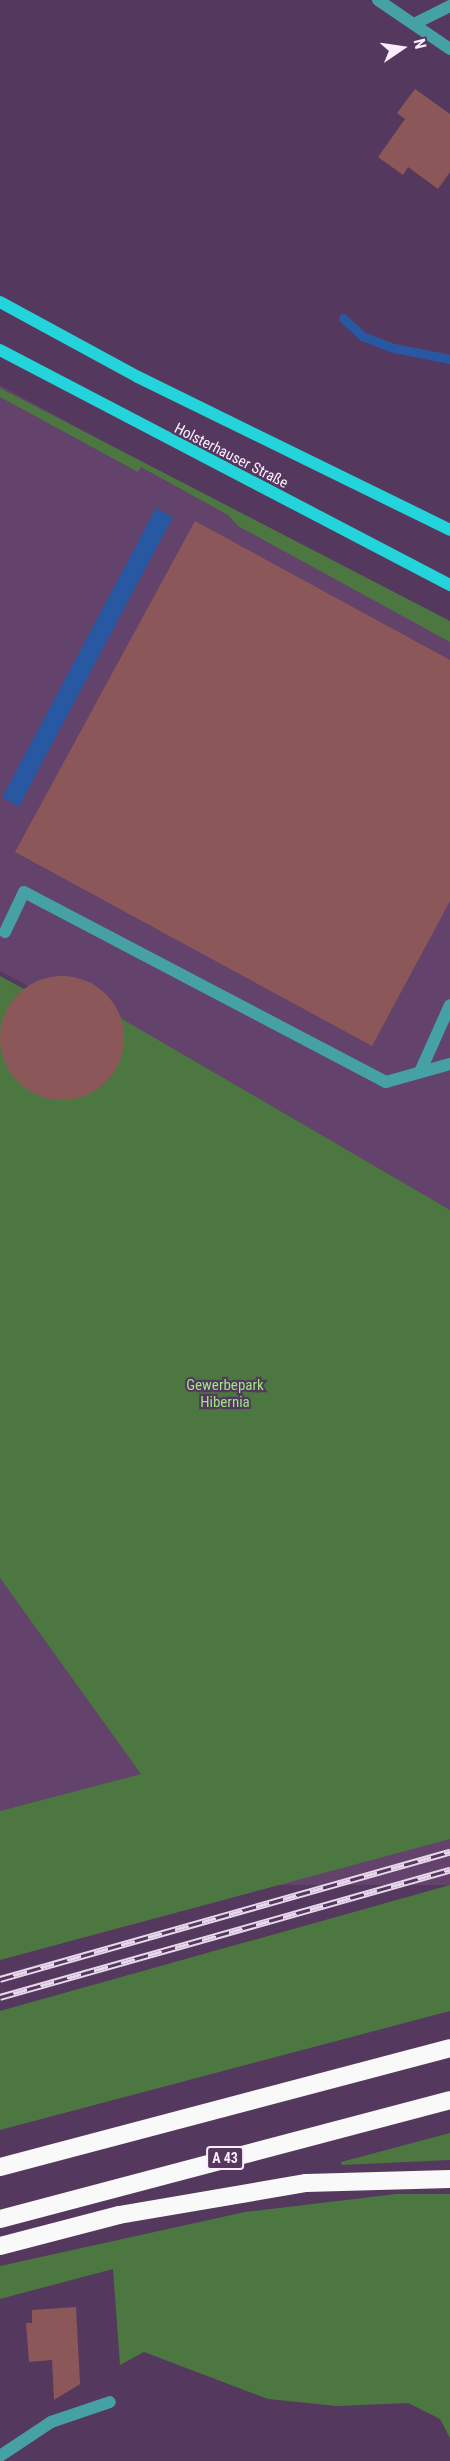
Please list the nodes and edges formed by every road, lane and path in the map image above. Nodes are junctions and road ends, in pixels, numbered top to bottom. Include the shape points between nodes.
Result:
1 (378, 0) edge
2 (450, 6) edge
3 (414, 24) junction
4 (450, 49) edge
5 (0, 302) edge
6 (0, 350) edge
7 (450, 530) edge
8 (450, 585) edge
9 (4, 932) dead end
10 (450, 1005) edge
11 (450, 1064) edge
12 (420, 1072) junction
13 (450, 2048) edge
14 (450, 2100) edge
15 (0, 2167) edge
16 (450, 2179) edge
17 (0, 2219) edge
18 (0, 2246) edge
19 (110, 2402) dead end
20 (0, 2456) edge

1 - 3 street
2 - 3 street
3 - 4 street
5 - 7 main road, Holsterhauser Straße via 179,398
6 - 8 main road, Holsterhauser Straße
9 - 12 street via 24,892 386,1082
10 - 12 street
11 - 12 street
13 - 15 highway
14 - 17 highway, A 43
16 - 18 highway via 306,2183 119,2215
19 - 20 street via 51,2422

